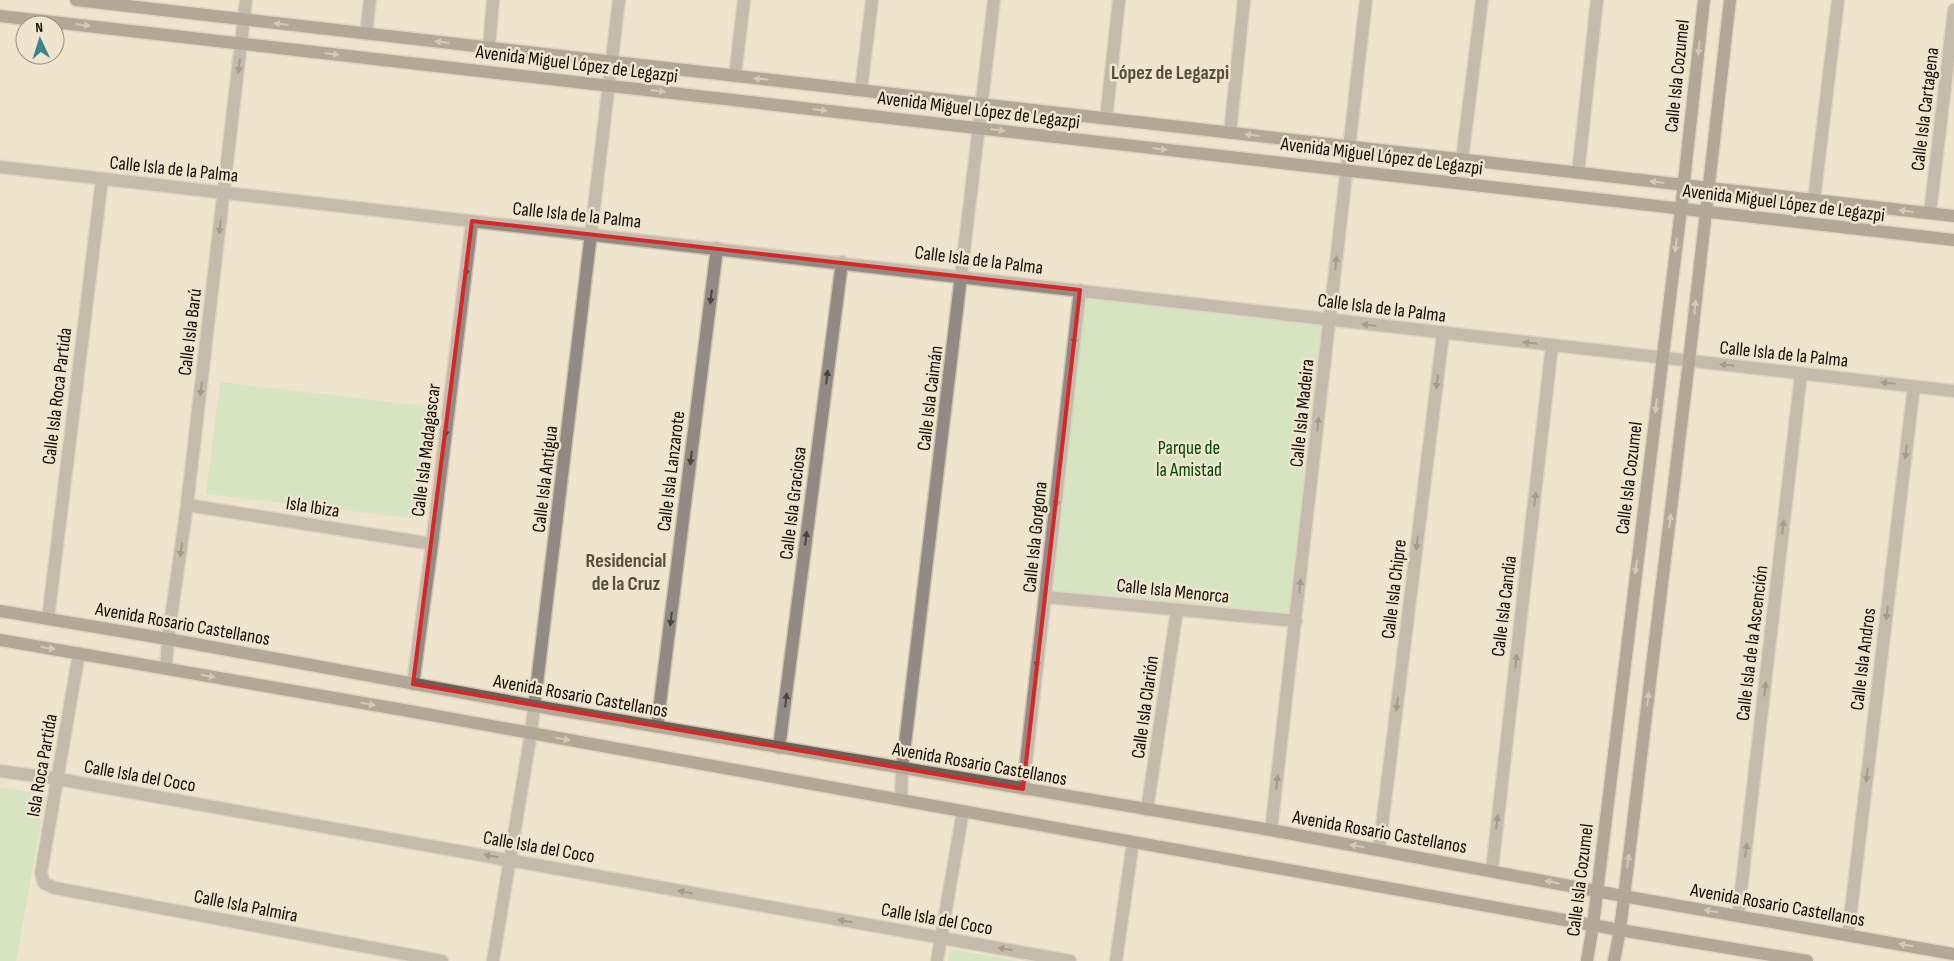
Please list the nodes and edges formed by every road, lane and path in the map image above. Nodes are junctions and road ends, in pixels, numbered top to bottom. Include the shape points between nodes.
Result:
1 (76, 0) edge
2 (246, 0) edge
3 (370, 0) edge
4 (493, 0) edge
5 (620, 0) edge
6 (744, 0) edge
7 (872, 0) edge
8 (994, 0) edge
9 (1119, 0) edge
10 (1244, 0) edge
11 (1366, 0) edge
12 (1482, 0) edge
13 (1597, 0) edge
14 (1704, 0) edge
15 (1730, 0) edge
16 (1838, 0) edge
17 (120, 2) edge
18 (1954, 10) edge
19 (0, 16) edge
20 (243, 19) junction
21 (366, 33) junction
22 (241, 43) junction
23 (489, 48) junction
24 (612, 62) junction
25 (735, 76) junction
26 (610, 86) junction
27 (861, 90) junction
28 (982, 104) junction
29 (1106, 118) junction
30 (980, 128) junction
31 (1230, 133) junction
32 (1349, 147) junction
33 (1462, 160) junction
34 (0, 167) edge
35 (1347, 170) junction
36 (1578, 173) junction
37 (102, 179) junction
38 (1683, 185) junction
39 (1708, 188) junction
40 (224, 192) junction
41 (1814, 200) junction
42 (1681, 208) junction
43 (1706, 212) junction
44 (1930, 213) junction
45 (1954, 216) edge
46 (472, 221) junction
47 (592, 235) junction
48 (1954, 240) edge
49 (717, 248) junction
50 (842, 262) junction
51 (962, 276) junction
52 (1080, 290) junction
53 (1330, 320) junction
54 (1444, 334) junction
55 (1552, 345) junction
56 (1662, 358) junction
57 (1689, 361) junction
58 (1801, 374) junction
59 (1914, 386) junction
60 (1954, 391) edge
61 (188, 505) junction
62 (432, 544) junction
63 (1046, 597) junction
64 (1177, 610) junction
65 (0, 611) edge
66 (48, 618) junction
67 (1296, 621) junction
68 (168, 639) junction
69 (0, 640) edge
70 (79, 653) junction
71 (166, 668) junction
72 (413, 684) junction
73 (535, 706) junction
74 (657, 727) junction
75 (531, 733) junction
76 (779, 748) junction
77 (902, 769) junction
78 (0, 771) edge
79 (58, 779) junction
80 (1023, 789) junction
81 (901, 800) junction
82 (1147, 810) junction
83 (963, 811) junction
84 (1271, 830) junction
85 (1133, 842) junction
86 (1379, 850) junction
87 (511, 860) junction
88 (1492, 870) junction
89 (44, 883) joint
90 (1597, 890) junction
91 (1624, 896) junction
92 (1738, 916) junction
93 (1593, 925) junction
94 (1620, 930) junction
95 (1848, 935) junction
96 (941, 938) junction
97 (1954, 954) edge
98 (442, 961) edge
99 (493, 961) edge
100 (936, 961) edge
101 (1070, 961) edge
102 (1116, 961) edge
103 (1587, 961) edge
104 (1614, 961) edge
105 (1806, 961) edge

1 - 17 street, Avenida Miguel López de Legazpi
2 - 20 street, Calle Isla Barú
3 - 21 street
4 - 23 street
5 - 24 street, Calle Isla Antigua
6 - 25 street
7 - 27 street
8 - 28 street, Calle Isla Caimán
9 - 29 street
10 - 31 street
11 - 32 street, Calle Isla Madeira
12 - 33 street
13 - 36 street
14 -> 38 street, Calle Isla Cozumel
15 - 39 street
16 - 41 street
17 - 20 street, Avenida Miguel López de Legazpi
18 - 44 street, Calle Isla Cartagena
19 -> 22 street, Avenida Miguel López de Legazpi
21 -> 20 street, Avenida Miguel López de Legazpi
20 - 22 street, Calle Isla Barú
23 -> 21 street, Avenida Miguel López de Legazpi
22 -> 26 street, Avenida Miguel López de Legazpi
22 -> 40 street, Calle Isla Barú
23 - 24 street, Avenida Miguel López de Legazpi
24 - 25 street, Avenida Miguel López de Legazpi
24 - 26 street, Calle Isla Antigua
27 -> 25 street, Avenida Miguel López de Legazpi
26 -> 30 street, Avenida Miguel López de Legazpi
26 - 47 street, Calle Isla Antigua
27 - 28 street, Avenida Miguel López de Legazpi
28 - 29 street, Avenida Miguel López de Legazpi
28 - 30 street, Calle Isla Caimán
29 - 31 street, Avenida Miguel López de Legazpi
30 -> 35 street, Avenida Miguel López de Legazpi
30 - 51 street, Calle Isla Caimán
32 -> 31 street, Avenida Miguel López de Legazpi
32 - 33 street, Avenida Miguel López de Legazpi
32 - 35 street, Calle Isla Madeira
33 - 36 street, Avenida Miguel López de Legazpi
34 - 37 street, Calle Isla de la Palma
35 - 42 street, Avenida Miguel López de Legazpi
53 -> 35 street, Calle Isla Madeira
38 -> 36 street, Avenida Miguel López de Legazpi
37 - 40 street, Calle Isla de la Palma
37 - 66 street, Calle Isla Roca Partida
38 - 39 street, Avenida Miguel López de Legazpi
38 - 42 street, Calle Isla Cozumel
39 - 41 street, Avenida Miguel López de Legazpi
39 - 43 street
40 - 46 street, Calle Isla de la Palma
40 -> 61 street, Calle Isla Barú
44 -> 41 street, Avenida Miguel López de Legazpi
42 - 43 street, Avenida Miguel López de Legazpi
42 -> 56 street, Calle Isla Cozumel
43 - 48 street, Avenida Miguel López de Legazpi
57 -> 43 street
44 - 45 street, Avenida Miguel López de Legazpi
46 - 47 street, Calle Isla de la Palma
46 -> 62 street, Calle Isla Madagascar
47 - 49 street, Calle Isla de la Palma
47 - 73 street, Calle Isla Antigua
49 - 50 street, Calle Isla de la Palma
49 -> 74 street, Calle Isla Lanzarote
50 - 51 street, Calle Isla de la Palma
76 -> 50 street, Calle Isla Graciosa
51 - 52 street, Calle Isla de la Palma
51 - 77 street, Calle Isla Caimán
52 - 53 street, Calle Isla de la Palma
52 -> 63 street, Calle Isla Gorgona
54 -> 53 street, Calle Isla de la Palma
67 -> 53 street, Calle Isla Madeira
55 -> 54 street, Calle Isla de la Palma
54 -> 86 street, Calle Isla Chipre
55 - 56 street, Calle Isla de la Palma
88 -> 55 street, Calle Isla Candia
56 - 57 street, Calle Isla de la Palma
56 -> 90 street, Calle Isla Cozumel
58 -> 57 street, Calle Isla de la Palma
91 -> 57 street
59 -> 58 street, Calle Isla de la Palma
92 -> 58 street, Calle Isla de la Ascención
59 - 60 street, Calle Isla de la Palma
59 -> 95 street, Calle Isla Andros
61 - 62 street, Isla Ibiza
61 -> 68 street, Calle Isla Barú
62 - 72 street, Calle Isla Madagascar
63 - 64 street, Calle Isla Menorca
63 -> 80 street, Calle Isla Gorgona
64 - 67 street, Calle Isla Menorca
64 - 82 street, Calle Isla Clarión
65 - 66 street, Avenida Rosario Castellanos
66 - 68 street, Avenida Rosario Castellanos
84 -> 67 street, Calle Isla Madeira
68 - 71 street, Calle Isla Barú
68 - 72 street, Avenida Rosario Castellanos
69 -> 70 street
70 - 71 street
70 - 79 street, Isla Roca Partida
71 -> 75 street
72 - 73 street, Avenida Rosario Castellanos
73 - 74 street, Avenida Rosario Castellanos
73 - 75 street, Calle Isla Antigua
74 - 76 street, Avenida Rosario Castellanos
75 -> 81 street
75 - 87 street, Calle Isla Antigua
76 - 77 street, Avenida Rosario Castellanos
77 - 80 street, Avenida Rosario Castellanos
77 - 81 street, Calle Isla Caimán
78 - 79 street, Calle Isla del Coco
87 -> 79 street, Calle Isla del Coco
79 - 89 street, Isla Roca Partida via 41,873
80 - 82 street, Avenida Rosario Castellanos
81 - 83 street
82 - 84 street, Avenida Rosario Castellanos
83 - 85 street
83 - 96 street
86 -> 84 street, Avenida Rosario Castellanos
85 - 93 street
85 - 102 street
86 - 88 street, Avenida Rosario Castellanos
96 -> 87 street, Calle Isla del Coco
87 - 99 street, Calle Isla Antigua
90 -> 88 street, Avenida Rosario Castellanos
89 - 98 street, Calle Isla Palmira via 55,888
90 - 91 street, Avenida Rosario Castellanos
90 - 93 street, Calle Isla Cozumel
92 -> 91 street, Avenida Rosario Castellanos
91 - 94 street
92 - 95 street, Avenida Rosario Castellanos
93 - 94 street
93 - 103 street, Calle Isla Cozumel
94 - 104 street
94 - 105 street
97 -> 95 street, Avenida Rosario Castellanos
96 - 100 street
101 -> 96 street, Calle Isla del Coco

